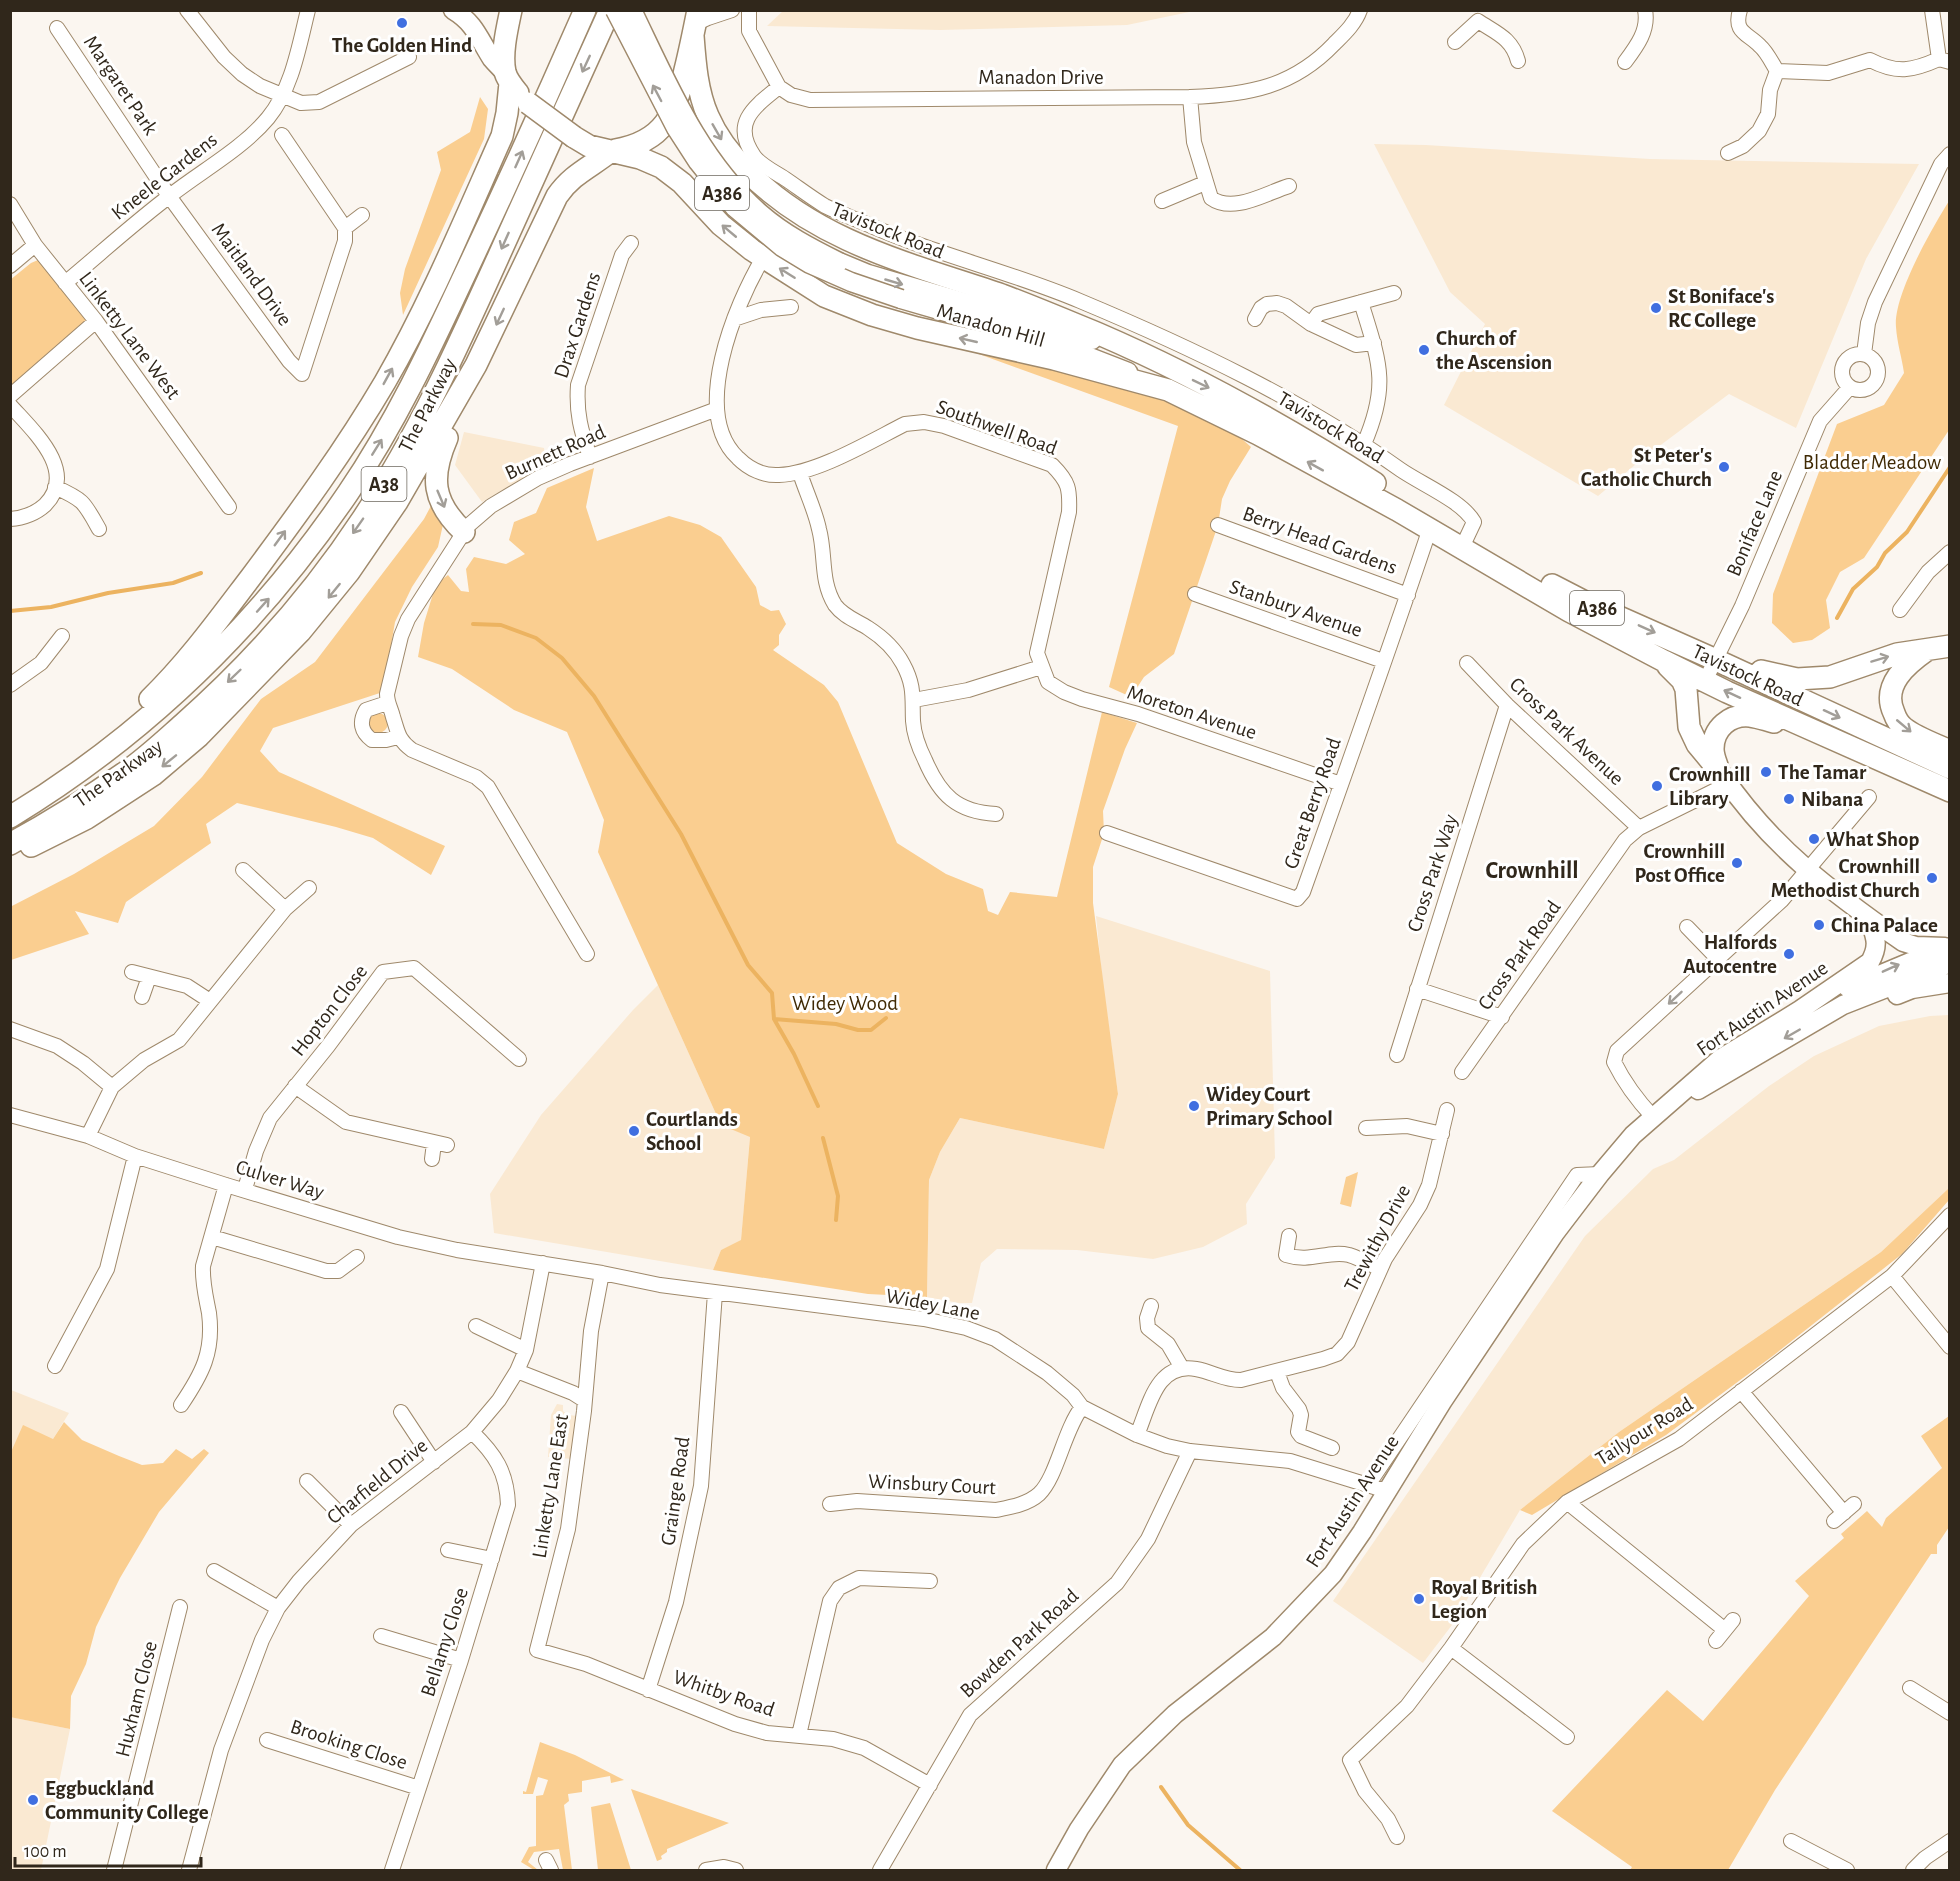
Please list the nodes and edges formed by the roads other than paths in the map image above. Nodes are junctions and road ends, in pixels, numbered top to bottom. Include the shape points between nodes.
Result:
1 (187, 10) edge
2 (308, 10) edge
3 (453, 10) edge
4 (511, 10) edge
5 (585, 10) edge
6 (613, 10) edge
7 (632, 10) edge
8 (732, 10) edge
9 (749, 10) edge
10 (1644, 10) edge
11 (1740, 10) edge
12 (1932, 10) edge
13 (1362, 12) edge
14 (1477, 16) edge
15 (695, 24) edge
16 (57, 28) dead end
17 (1455, 42) dead end
18 (409, 57) dead end
19 (1944, 60) edge
20 (1518, 61) dead end
21 (1625, 62) dead end
22 (1777, 71) junction
23 (508, 78) junction
24 (779, 87) junction
25 (282, 96) junction
26 (1190, 97) junction
27 (282, 135) dead end
28 (611, 151) junction
29 (1728, 153) dead end
30 (1950, 154) edge
31 (1205, 183) junction
32 (1289, 186) dead end
33 (169, 196) junction
34 (1162, 201) dead end
35 (10, 204) edge
36 (362, 215) dead end
37 (345, 228) junction
38 (631, 243) dead end
39 (35, 245) junction
40 (763, 258) junction
41 (10, 266) edge
42 (65, 283) junction
43 (1394, 293) dead end
44 (1361, 302) junction
45 (791, 307) dead end
46 (734, 319) junction
47 (1255, 319) dead end
48 (96, 321) junction
49 (1311, 324) junction
50 (1374, 343) junction
51 (1864, 354) junction
52 (1148, 358) junction
53 (476, 365) junction
54 (1850, 387) junction
55 (1168, 390) junction
56 (10, 396) edge
57 (10, 405) edge
58 (717, 410) junction
59 (1364, 444) junction
60 (590, 457) junction
61 (800, 473) junction
62 (55, 487) junction
63 (229, 507) dead end
64 (10, 519) edge
65 (1218, 525) dead end
66 (1428, 528) junction
67 (99, 529) dead end
68 (464, 532) junction
69 (1462, 542) junction
70 (1950, 552) edge
71 (1195, 594) dead end
72 (1408, 595) junction
73 (1900, 610) dead end
74 (62, 636) dead end
75 (1940, 647) edge
76 (1383, 661) junction
77 (1664, 661) junction
78 (1719, 661) junction
79 (1467, 663) dead end
80 (1041, 667) junction
81 (1705, 681) junction
82 (10, 685) edge
83 (914, 700) junction
84 (387, 703) junction
85 (1507, 705) junction
86 (1823, 735) junction
87 (398, 737) junction
88 (1950, 752) edge
89 (1950, 768) edge
90 (1723, 777) junction
91 (1341, 784) junction
92 (1950, 791) edge
93 (44, 797) junction
94 (1869, 797) dead end
95 (996, 814) dead end
96 (10, 817) edge
97 (1639, 828) junction
98 (1107, 833) dead end
99 (10, 844) edge
100 (10, 857) edge
101 (243, 870) dead end
102 (1808, 872) junction
103 (309, 888) dead end
104 (285, 909) junction
105 (1869, 918) junction
106 (1687, 927) dead end
107 (587, 945) dead end
108 (1948, 952) edge
109 (1718, 959) junction
110 (132, 972) dead end
111 (149, 976) junction
112 (1950, 983) edge
113 (1417, 989) junction
114 (142, 997) dead end
115 (210, 1001) junction
116 (1843, 1005) junction
117 (1800, 1010) junction
118 (1502, 1017) junction
119 (10, 1029) edge
120 (1397, 1054) dead end
121 (519, 1059) dead end
122 (1462, 1072) dead end
123 (295, 1086) junction
124 (112, 1087) junction
125 (1447, 1110) dead end
126 (10, 1115) edge
127 (1653, 1117) junction
128 (1365, 1128) dead end
129 (1442, 1134) junction
130 (88, 1136) junction
131 (135, 1156) junction
132 (432, 1158) dead end
133 (1600, 1174) junction
134 (225, 1185) junction
135 (245, 1189) junction
136 (1950, 1215) edge
137 (1289, 1236) dead end
138 (212, 1237) junction
139 (357, 1257) dead end
140 (543, 1263) junction
141 (1380, 1269) junction
142 (602, 1273) junction
143 (1892, 1276) junction
144 (715, 1293) junction
145 (1150, 1306) dead end
146 (476, 1326) dead end
147 (1950, 1347) edge
148 (526, 1350) junction
149 (55, 1366) dead end
150 (1182, 1368) junction
151 (517, 1371) junction
152 (1277, 1372) junction
153 (1741, 1391) junction
154 (584, 1400) junction
155 (181, 1405) dead end
156 (1082, 1407) junction
157 (400, 1412) dead end
158 (472, 1432) junction
159 (1137, 1435) junction
160 (1332, 1448) dead end
161 (1190, 1451) junction
162 (434, 1462) junction
163 (308, 1481) dead end
164 (1368, 1485) junction
165 (1387, 1491) junction
166 (1567, 1502) junction
167 (830, 1504) dead end
168 (1844, 1513) dead end
169 (351, 1525) junction
170 (448, 1550) dead end
171 (492, 1559) junction
172 (214, 1571) dead end
173 (930, 1581) dead end
174 (180, 1607) dead end
175 (278, 1608) junction
176 (381, 1636) dead end
177 (1716, 1641) dead end
178 (1451, 1648) junction
179 (537, 1650) joint
180 (461, 1660) junction
181 (1910, 1688) dead end
182 (648, 1690) junction
183 (1950, 1713) edge
184 (799, 1735) junction
185 (1567, 1737) dead end
186 (267, 1740) dead end
187 (930, 1785) junction
188 (419, 1788) junction
189 (1397, 1837) dead end
190 (1791, 1841) dead end
191 (1950, 1841) edge
192 (114, 1870) edge
193 (189, 1870) edge
194 (392, 1870) edge
195 (705, 1870) edge
196 (736, 1870) edge
197 (880, 1870) edge
198 (1056, 1870) edge
199 (1847, 1870) edge
200 (1912, 1870) edge

1 - 25 street via 242,74
2 - 25 street, Kneele Gardens
3 - 23 main road via 476,31
4 - 23 highway via 505,49
93 -> 5 highway, The Parkway / A38 via 133,731 184,687 269,598 349,492 382,439 438,332
55 -> 6 main road, Manadon Hill / A386, bridge via 1056,344 851,282 782,247 734,207 698,162
6 -> 99 highway, The Parkway / A38 via 431,399 399,460 332,563 248,663 167,738 128,771
7 -> 52 main road, Manadon Hill / A386, bridge via 688,123 720,171 761,214 804,245 868,274
8 - 15 street
9 - 24 street via 749,31
10 - 21 street via 1647,21 1639,43
11 - 22 street via 1737,19 1742,33 1761,46
12 - 19 street
13 - 26 street, Manadon Drive via 1317,62 1292,76 1250,92
14 - 17 street
14 - 20 street via 1515,48
15 - 28 highway via 680,94 670,119 647,140
15 -> 52 highway via 698,87 713,127 742,165 791,209 863,246 1004,296
16 - 33 street, Margaret Park
18 - 25 street via 319,102 301,103
19 - 22 street via 1902,70 1885,68 1870,60 1828,73
22 - 29 street via 1768,114 1759,131
23 - 28 highway, bridge via 528,103 574,137 589,146
93 -> 23 highway, A38 via 77,761 141,708 189,657 278,541 359,424 404,347 502,136
24 - 26 street, Manadon Drive via 810,100
24 - 59 street, Tavistock Road via 749,113 744,134 747,144 756,159 826,206 886,233 1077,299 1150,331 1252,381
25 - 33 street, Kneele Gardens via 248,139
26 - 31 street via 1194,142
27 - 37 street
40 -> 28 highway via 721,225 672,174 650,161
28 -> 53 highway, A38 via 577,173 557,196
30 - 51 street via 1941,164 1875,302
31 - 32 street via 1211,198 1226,205
31 - 34 street
33 - 37 street, Maitland Drive via 302,374 345,242
33 - 42 street, Kneele Gardens
35 - 39 street, Linketty Lane West
36 - 37 street
38 - 60 street, Drax Gardens via 622,255 578,385 576,407
39 - 41 street
39 - 42 street, Linketty Lane West
40 - 46 street, Southwell Road
55 -> 40 highway via 872,315 824,296
42 - 48 street, Linketty Lane West
43 - 44 street
44 - 49 street via 1318,314
44 - 50 street
45 - 46 street via 761,310
46 - 58 street, Southwell Road via 721,366
47 - 49 street via 1261,308 1277,303
48 - 56 street
48 - 63 street, Linketty Lane West via 213,494
49 - 50 street via 1356,345
50 - 59 street via 1380,395
51 - 54 street via 1854,355 1843,364 1843,379
51 - 54 street via 1876,362 1878,377 1868,388
52 -> 69 highway, Manadon Hill / A386 via 1269,420
53 -> 68 highway via 441,452 435,478 438,498
53 -> 100 highway, A38 via 402,493 349,572 255,681 200,736 153,775 87,818
54 - 78 street, Boniface Lane via 1820,421
66 -> 55 highway, Manadon Hill / A386 via 1258,434
57 - 62 street via 47,447 57,474
58 - 60 street, Burnett Road
58 - 61 street, Southwell Road via 722,435 732,453 745,465 777,476
59 - 69 street, Tavistock Road via 1468,512 1474,522
60 - 68 street, Burnett Road via 538,478 491,506
61 - 80 street, Southwell Road via 905,424 924,422 1052,465 1065,478 1070,493 1069,512 1037,653
61 - 83 street via 820,530 824,576 836,606 888,643 913,684
62 - 64 street via 42,508 21,519
62 - 67 street via 85,503
65 - 72 street, Berry Head Gardens
66 - 69 highway, Manadon Hill / A386
66 - 72 street, Great Berry Road
68 - 84 street, Burnett Road via 408,619
69 - 77 highway, Tavistock Road / A386 via 1569,611
69 -> 78 highway, Tavistock Road / A386 via 1583,602
70 - 73 street via 1928,572
71 - 76 street, Stanbury Avenue
72 - 76 street, Great Berry Road
74 - 82 street via 41,663
78 -> 75 highway via 1797,680 1830,677 1873,661
75 -> 88 highway via 1903,669 1890,697 1892,709 1904,728
76 - 91 street, Great Berry Road
77 - 81 highway, Tavistock Road / A386
77 - 90 highway via 1686,689 1689,727 1697,744
78 - 81 street, Boniface Lane
78 -> 89 highway, Tavistock Road / A386
79 - 85 street, Cross Park Avenue
80 - 83 street via 968,690
80 - 91 street, Moreton Avenue via 1048,682 1064,692
86 -> 81 highway, Tavistock Road / A386
83 - 95 street via 916,742 932,778 945,795 963,807
84 - 87 street, Burnett Road
84 - 87 street via 366,710 362,727 372,740
85 - 97 street, Cross Park Avenue
85 - 113 street, Cross Park Way
86 - 90 highway via 1749,716 1731,719 1716,732 1713,748
86 - 92 highway, Tavistock Road / A386
87 - 107 street via 412,750 476,777 488,787
90 - 97 street, Cross Park Road
90 - 102 main road via 1743,806
91 - 98 street, Great Berry Road via 1303,892 1297,899
93 - 96 highway, The Parkway / A38
94 - 102 street
97 - 118 street, Cross Park Road via 1625,840
101 - 104 street
102 - 105 main road
102 - 109 street
103 - 104 street
104 - 115 street
105 - 108 main road via 1903,942
105 - 117 main road, Fort Austin Avenue via 1877,942 1870,962
106 - 109 street
108 - 116 main road, Fort Austin Avenue
117 -> 108 main road via 1904,963
109 -> 127 street via 1617,1051 1617,1068
110 - 111 street
111 - 114 street
111 - 115 street via 187,986
112 - 116 main road via 1912,989 1882,1001
113 - 118 street
113 - 120 street, Cross Park Way
115 - 124 street via 179,1040 144,1060
116 -> 127 main road, Fort Austin Avenue
117 - 127 main road, Fort Austin Avenue via 1720,1059
118 - 122 street, Cross Park Road
119 - 124 street via 57,1046
121 - 123 street, Hopton Close via 414,968 383,972
123 - 132 street via 346,1122 441,1144
123 - 135 street, Hopton Close via 270,1118
124 - 130 street
125 - 129 street, Trewithy Drive
126 - 130 street, Culver Way
127 - 133 main road, Fort Austin Avenue
128 - 129 street via 1407,1126
129 - 141 street, Trewithy Drive via 1430,1185
130 - 131 street, Culver Way
131 - 134 street, Culver Way
131 - 149 street via 107,1269
133 - 164 street, Fort Austin Avenue via 1577,1175
133 - 165 main road, Fort Austin Avenue via 1555,1233
134 - 135 street, Culver Way
134 - 138 street
135 - 140 street, Culver Way via 398,1237
136 - 143 street, Tailyour Road
137 - 141 street via 1286,1255 1309,1259 1348,1255
138 - 139 street via 326,1271 338,1271
138 - 155 street via 202,1278 209,1317 207,1359
140 - 142 street, Widey Lane
140 - 148 street, Charfield Drive
141 - 152 street, Trewithy Drive via 1348,1341 1337,1354
142 - 144 street, Widey Lane
142 - 154 street
143 - 147 street
143 - 153 street, Tailyour Road
144 - 156 street, Widey Lane via 924,1319 966,1328 995,1339 1047,1372
144 - 182 street, Grainge Road via 701,1486 676,1602
145 - 150 street via 1141,1329 1168,1344
146 - 148 street
148 - 151 street, Charfield Drive
150 - 152 street, Trewithy Drive via 1227,1380
150 - 159 street via 1157,1383
151 - 154 street, Linketty Lane East
151 - 158 street, Charfield Drive via 500,1400
152 - 160 street via 1283,1388 1299,1409 1298,1432
153 - 166 street, Tailyour Road via 1679,1439
153 - 168 street
154 - 179 street, Linketty Lane East via 568,1529
156 - 159 street, Widey Lane
156 - 167 street, Winsbury Court via 1073,1418 1041,1492 1014,1506 996,1510 857,1501
157 - 162 street
158 - 162 street, Charfield Drive
158 - 171 street, Bellamy Close via 503,1471 507,1489 508,1505
159 - 161 street, Widey Lane
161 - 164 street, Widey Lane via 1290,1461
161 - 187 street, Bowden Park Road via 1132,1564 1117,1582 970,1714
162 - 169 street, Charfield Drive
163 - 169 street
164 - 165 street, Widey Lane
165 - 198 main road, Fort Austin Avenue via 1333,1574 1299,1612 1175,1714 1122,1766 1078,1829
166 - 177 street via 1729,1625
166 - 178 street, Tailyour Road via 1523,1544
169 - 175 street, Charfield Drive
170 - 171 street
171 - 180 street, Bellamy Close
172 - 175 street
173 - 184 street via 859,1578 839,1588 830,1601
174 - 192 street, Huxham Close
175 - 193 street, Charfield Drive via 221,1750
176 - 180 street
178 - 185 street
178 - 189 street, Tailyour Road via 1407,1706 1350,1760 1365,1791
179 - 182 street, Whitby Road via 586,1664
180 - 188 street, Bellamy Close
181 - 183 street
182 - 184 street, Whitby Road via 735,1724
184 - 187 street, Whitby Road via 864,1748
186 - 188 street, Brooking Close
187 - 197 street, Bowden Park Road
188 - 194 street, Bellamy Close
190 - 199 street
191 - 200 street
195 - 196 street

